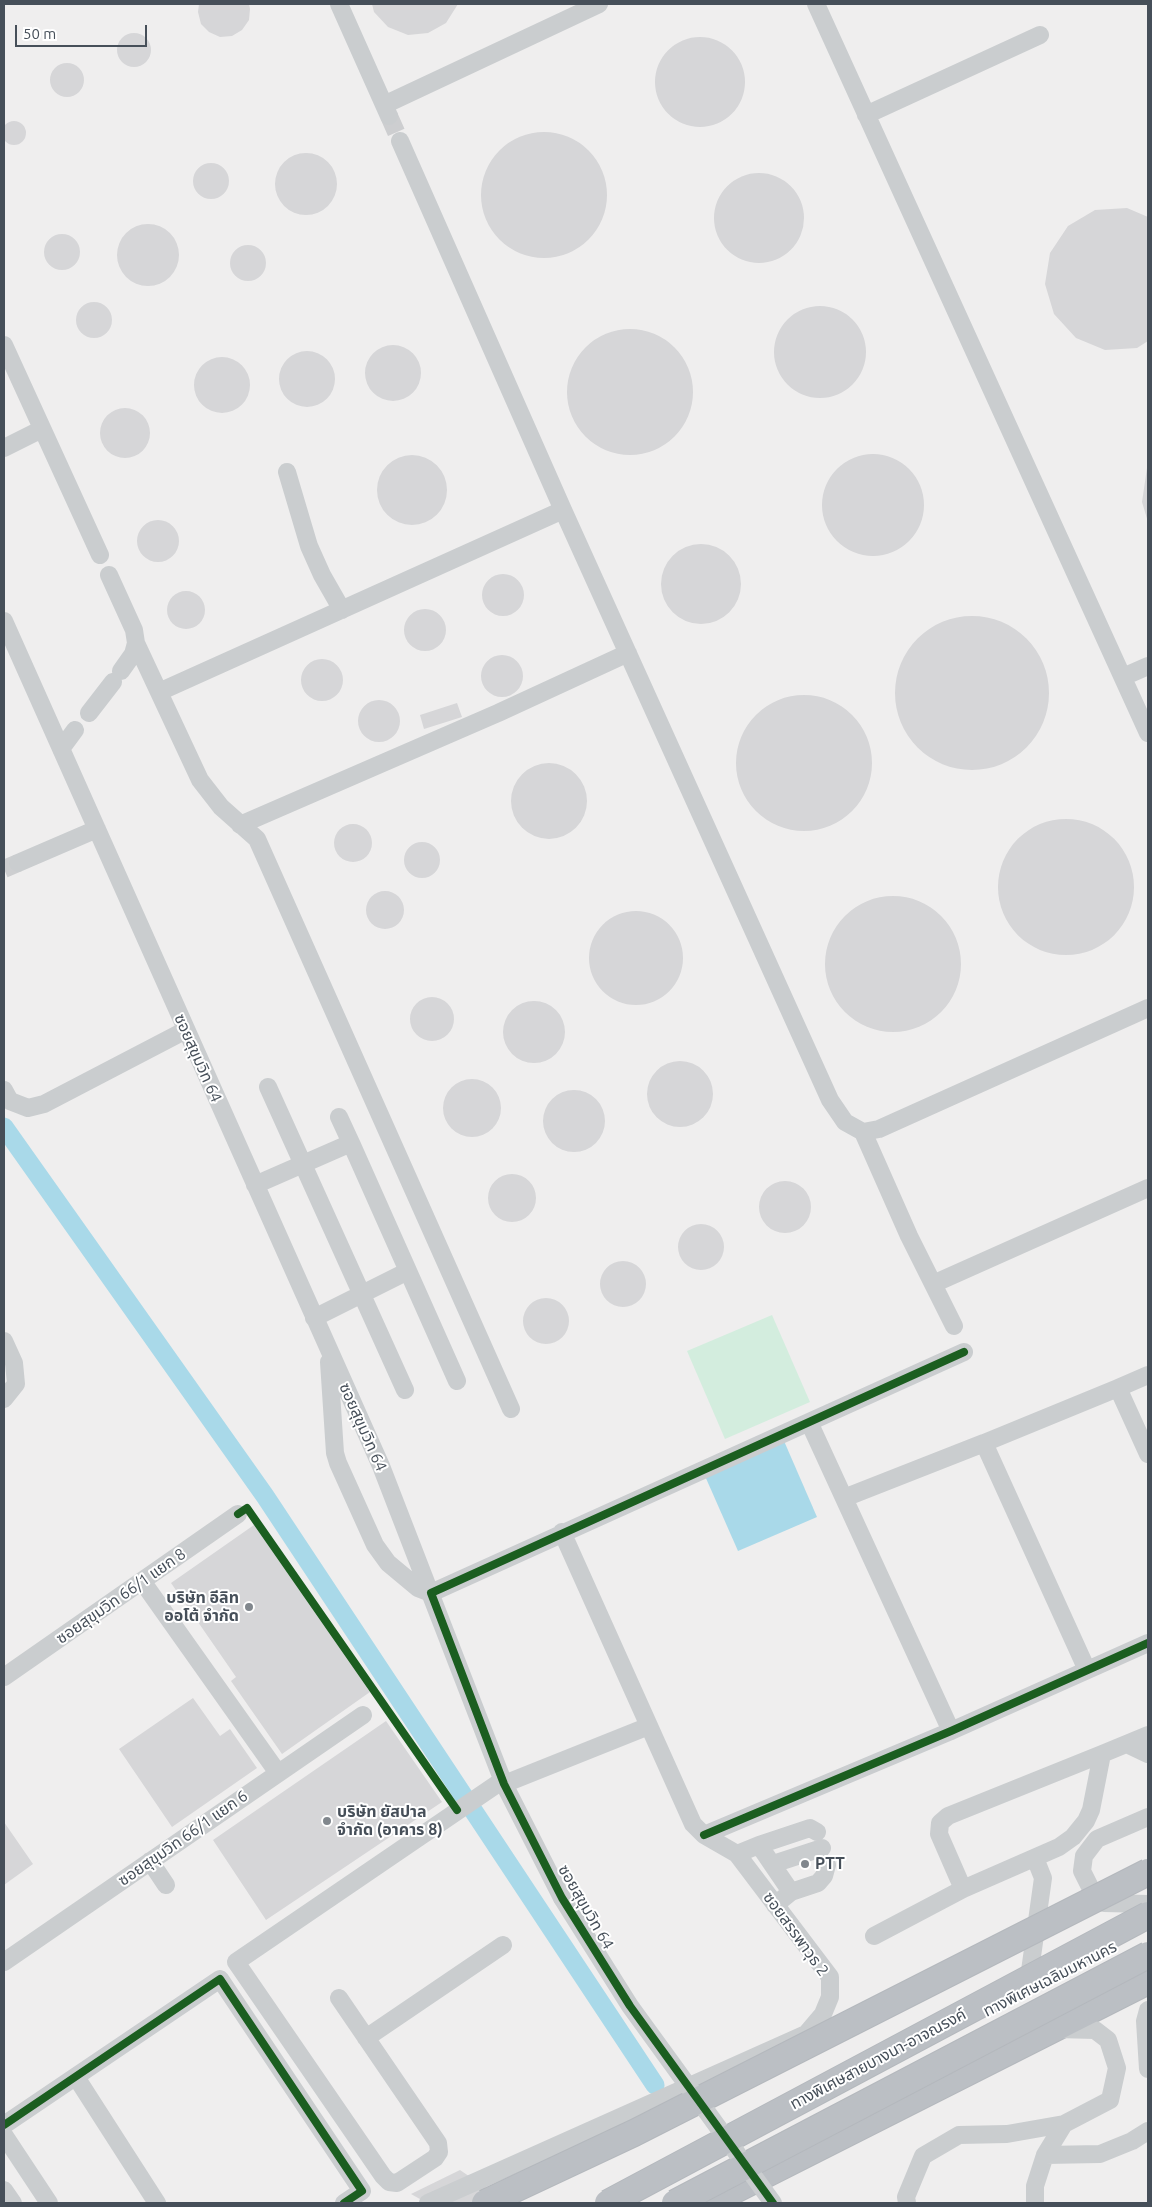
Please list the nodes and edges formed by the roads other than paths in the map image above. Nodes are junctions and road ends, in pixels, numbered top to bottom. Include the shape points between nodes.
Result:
1 (339, 4) edge
2 (599, 4) edge
3 (816, 4) edge
4 (1040, 34) dead end
5 (866, 115) junction
6 (400, 141) tunnel mouth
7 (4, 345) edge
8 (42, 429) junction
9 (4, 448) edge
10 (287, 472) dead end
11 (563, 510) junction
12 (100, 555) dead end
13 (109, 575) dead end
14 (342, 610) junction
15 (4, 621) edge
16 (136, 643) junction
17 (628, 654) junction
18 (1148, 666) edge
19 (1123, 677) junction
20 (159, 692) junction
21 (89, 713) dead end
22 (76, 730) dead end
23 (1148, 733) edge
24 (62, 749) junction
25 (240, 825) junction
26 (97, 829) junction
27 (18, 863) tunnel mouth
28 (1148, 1008) edge
29 (186, 1030) junction
30 (268, 1087) dead end
31 (4, 1090) edge
32 (339, 1117) dead end
33 (863, 1132) junction
34 (351, 1143) junction
35 (303, 1164) junction
36 (255, 1185) junction
37 (1148, 1188) edge
38 (408, 1271) junction
39 (933, 1284) junction
40 (363, 1294) junction
41 (314, 1318) junction
42 (954, 1326) dead end
43 (4, 1341) edge
44 (327, 1348) junction
45 (964, 1352) dead end
46 (1148, 1375) edge
47 (457, 1382) dead end
48 (1118, 1388) junction
49 (405, 1390) dead end
50 (4, 1399) edge
51 (512, 1409) dead end
52 (809, 1422) junction
53 (984, 1443) junction
54 (1148, 1454) edge
55 (844, 1498) junction
56 (238, 1514) dead end
57 (562, 1532) junction
58 (142, 1581) junction
59 (431, 1594) junction
60 (1148, 1643) edge
61 (1087, 1670) junction
62 (4, 1677) edge
63 (363, 1714) dead end
64 (649, 1726) junction
65 (951, 1731) junction
66 (1148, 1735) edge
67 (1127, 1744) junction
68 (1102, 1754) junction
69 (1148, 1754) edge
70 (278, 1773) junction
71 (503, 1782) junction
72 (1148, 1817) edge
73 (1086, 1821) junction
74 (704, 1835) junction
75 (1097, 1839) junction
76 (759, 1844) junction
77 (736, 1854) junction
78 (1035, 1858) junction
79 (150, 1861) junction
80 (773, 1864) junction
81 (827, 1865) dead end
82 (1148, 1872) edge
83 (166, 1885) dead end
84 (963, 1889) junction
85 (792, 1892) junction
86 (1148, 1904) edge
87 (775, 1905) junction
88 (1148, 1915) edge
89 (1148, 1929) edge
90 (874, 1936) dead end
91 (503, 1945) dead end
92 (1148, 1955) edge
93 (4, 1962) edge
94 (1148, 1981) edge
95 (1027, 1990) junction
96 (340, 1998) dead end
97 (1148, 2010) edge
98 (1054, 2028) junction
99 (366, 2038) junction
100 (1148, 2069) edge
101 (76, 2076) junction
102 (1064, 2124) junction
103 (4, 2126) edge
104 (1148, 2131) edge
105 (4, 2135) edge
106 (1045, 2155) junction
107 (4, 2190) edge
108 (13, 2203) edge
109 (49, 2203) edge
110 (157, 2203) edge
111 (344, 2203) edge
112 (428, 2203) edge
113 (485, 2203) edge
114 (602, 2203) edge
115 (608, 2203) edge
116 (675, 2203) edge
117 (709, 2203) edge
118 (774, 2203) edge
119 (907, 2203) edge
120 (1036, 2203) edge

1 - 2 street via 387,110
3 - 5 street
4 - 5 street
5 - 19 street
6 - 11 street
7 - 8 street
8 - 9 street
8 - 12 street
10 - 14 street via 309,546
11 - 14 street
11 - 17 street
13 - 16 street via 134,630
14 - 20 street
15 - 24 street, ซอยสุขุมวิท 64
16 - 20 street
16 - 21 street via 133,654
17 - 25 street
17 - 33 street via 830,1100 845,1122
18 - 19 street
19 - 23 street
20 - 25 street via 200,780
22 - 24 street
24 - 26 street, ซอยสุขุมวิท 64
25 - 51 street via 257,839 268,862
26 - 27 street
26 - 29 street, ซอยสุขุมวิท 64
28 - 33 street via 879,1129
29 - 31 street via 44,1104 28,1108 10,1101
29 - 36 street, ซอยสุขุมวิท 64
30 - 35 street
32 - 34 street
33 - 39 street
34 - 35 street
34 - 38 street
35 - 36 street
35 - 40 street
36 - 41 street, ซอยสุขุมวิท 64
37 - 39 street
38 - 40 street
38 - 47 street
39 - 42 street
40 - 41 street
40 - 49 street
41 - 44 street, ซอยสุขุมวิท 64
43 - 50 street via 14,1363 16,1384
44 - 59 street, ซอยสุขุมวิท 64 via 381,1466
44 - 59 street via 338,1463 375,1545 388,1563 418,1588
45 - 52 street
46 - 48 street
48 - 53 street
48 - 54 street
52 - 55 street
52 - 57 street
53 - 55 street
53 - 61 street
55 - 65 street
56 - 58 street, ซอยสุขุมวิท 66/1 แยก 8
57 - 59 street
57 - 64 street, ซอยสรรพาวุธ 2
58 - 62 street, ซอยสุขุมวิท 66/1 แยก 8
58 - 70 street
59 - 71 street, ซอยสุขุมวิท 64
60 - 61 street
61 - 65 street
63 - 70 street, ซอยสุขุมวิท 66/1 แยก 6
64 - 71 street
64 - 74 street, ซอยสรรพาวุธ 2 via 693,1824
65 - 74 street
66 - 67 street
67 - 68 street
67 - 69 street
68 - 73 street
68 - 84 street via 948,1816 940,1824 939,1834
70 - 79 street, ซอยสุขุมวิท 66/1 แยก 6
71 - 99 street via 461,1807 236,1962 383,2176 389,2182 397,2183 435,2158 439,2152 438,2143
71 - 118 street, ซอยสุขุมวิท 64, bridge via 562,1898 630,2006
72 - 75 street
73 - 75 street
73 - 78 street via 1073,1837
74 - 77 street, ซอยสรรพาวุธ 2
75 - 86 street via 1084,1856 1082,1871 1095,1897 1104,1903
76 - 77 street
76 - 80 street
76 - 80 street via 810,1828 819,1840
77 - 87 street, ซอยสรรพาวุธ 2
78 - 84 street
78 - 95 street via 1043,1878
79 - 83 street
79 - 93 street, ซอยสุขุมวิท 66/1 แยก 6
80 - 85 street
81 - 85 street via 818,1883
82 - 113 highway, bridge via 634,2133
84 - 90 street
85 - 87 street
87 - 112 street, ซอยสรรพาวุธ 2 via 830,1977 830,1997 823,2014 806,2034
88 - 115 highway, ทางพิเศษสายบางนา-อาจณรงค์, bridge
89 - 95 highway, ทางพิเศษเฉลิมมหานคร
91 - 99 street
92 - 116 highway, ทางพิเศษสายบางนา-อาจณรงค์, bridge
94 - 98 highway
95 - 114 highway, ทางพิเศษเฉลิมมหานคร
96 - 99 street
97 - 100 street via 1145,2021
98 - 102 street via 1095,2030 1108,2040 1117,2068 1110,2100
98 - 117 highway
101 - 103 street
101 - 110 street
101 - 111 street via 220,1979 362,2191
102 - 106 street
102 - 119 street via 1007,2134 959,2135 923,2156 906,2197
104 - 106 street via 1100,2154
105 - 109 street
106 - 120 street via 1035,2186
107 - 108 street

